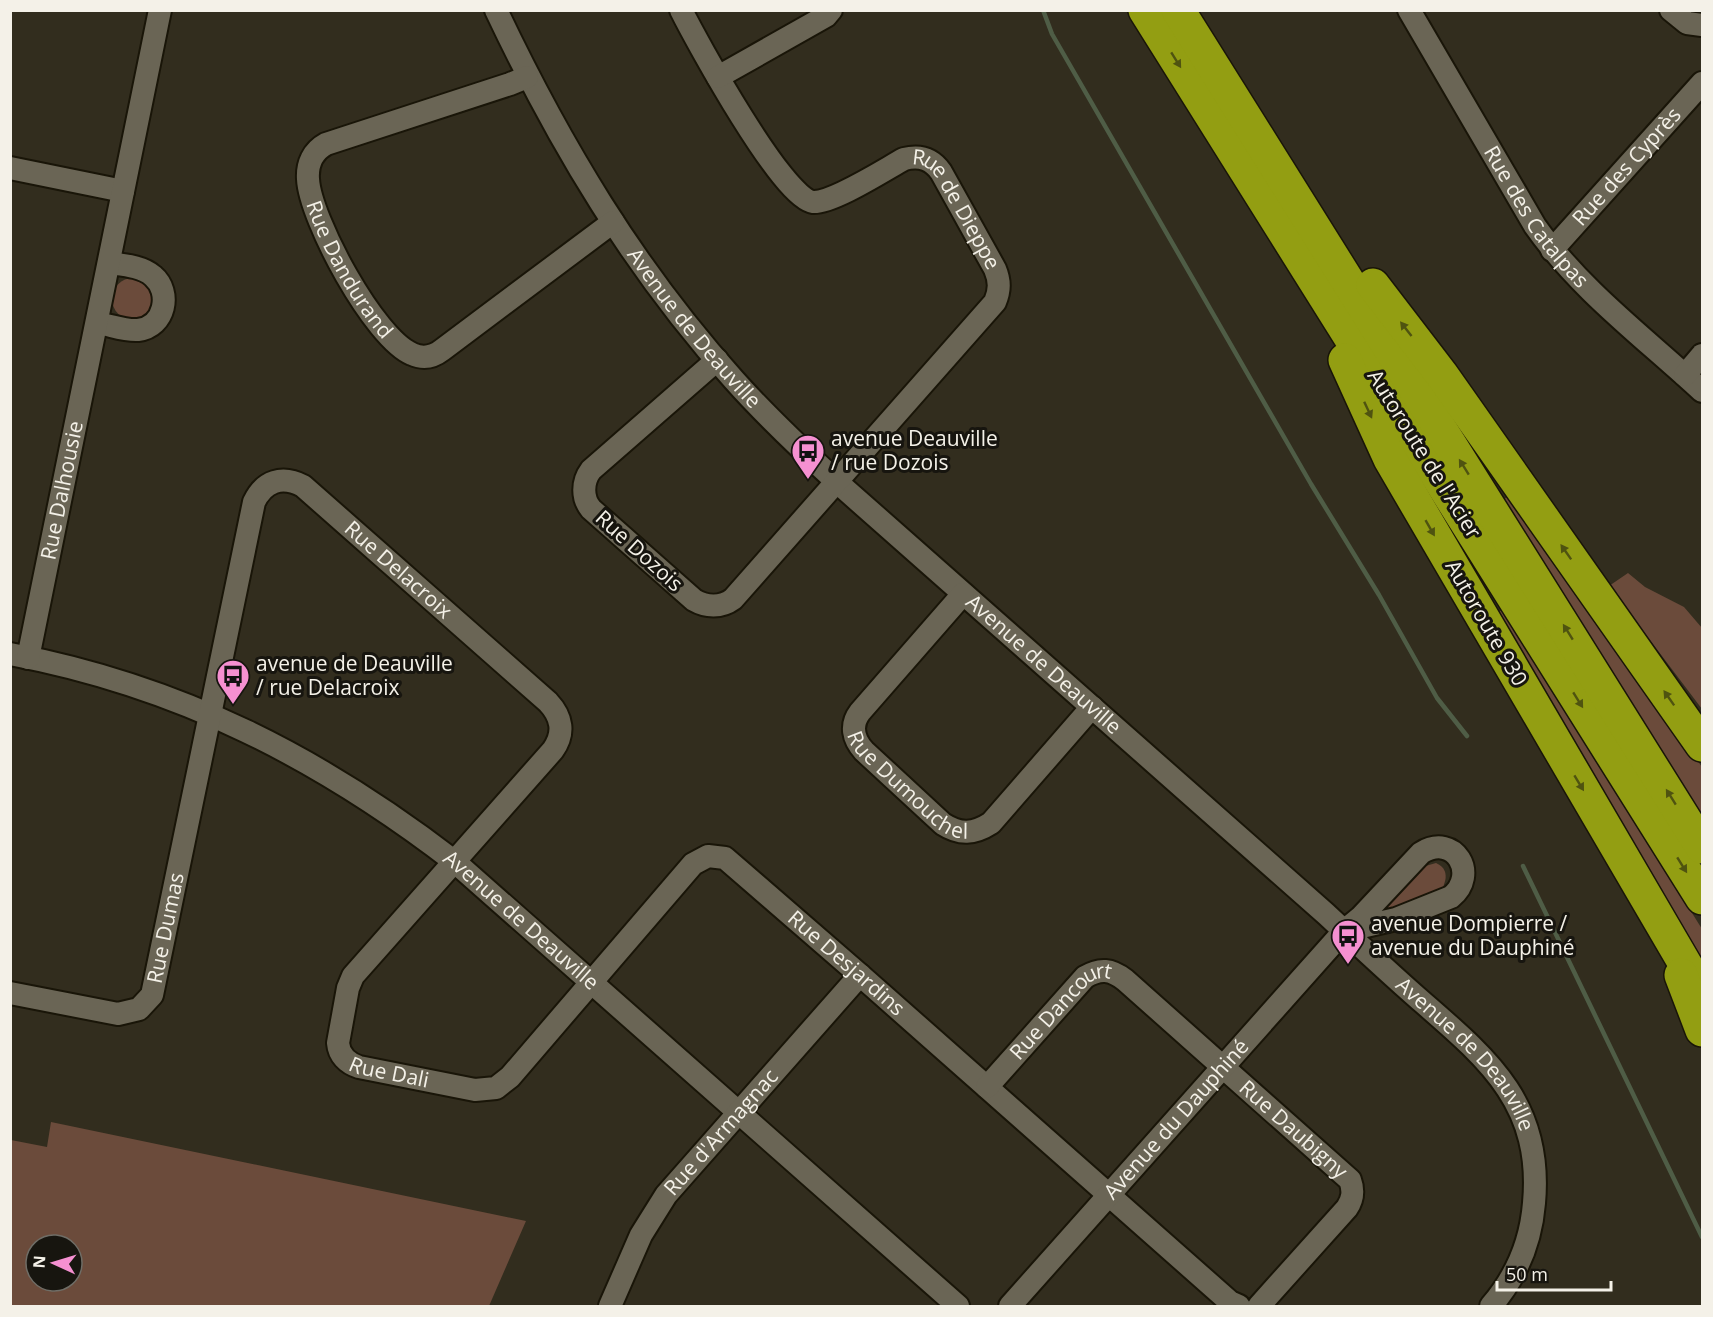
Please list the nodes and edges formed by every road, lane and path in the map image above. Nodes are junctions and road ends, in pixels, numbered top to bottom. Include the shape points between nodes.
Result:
1 (160, 10) edge
2 (496, 10) edge
3 (681, 10) edge
4 (831, 10) edge
5 (1145, 10) edge
6 (1178, 10) edge
7 (1409, 10) edge
8 (1671, 10) edge
9 (1702, 25) edge
10 (527, 76) junction
11 (718, 77) junction
12 (1702, 83) edge
13 (1256, 134) junction
14 (10, 168) edge
15 (123, 191) junction
16 (613, 222) junction
17 (1291, 242) junction
18 (1552, 250) junction
19 (109, 262) junction
20 (97, 322) junction
21 (1702, 355) edge
22 (717, 360) junction
23 (1684, 375) junction
24 (1702, 391) edge
25 (837, 482) junction
26 (963, 594) junction
27 (19, 656) edge
28 (1092, 707) junction
29 (210, 714) junction
30 (1702, 746) edge
31 (1702, 847) edge
32 (454, 862) junction
33 (1702, 898) edge
34 (1662, 922) junction
35 (1344, 931) junction
36 (861, 975) junction
37 (592, 983) junction
38 (10, 993) edge
39 (1702, 993) edge
40 (1702, 1030) edge
41 (1222, 1067) junction
42 (987, 1087) junction
43 (738, 1112) junction
44 (1109, 1194) junction
45 (610, 1306) edge
46 (958, 1306) edge
47 (1010, 1306) edge
48 (1239, 1306) edge
49 (1259, 1306) edge
50 (1491, 1306) edge

1 - 15 street, Rue Dalhousie
2 - 10 street, Avenue de Deauville
3 - 11 street, Rue de Dieppe
4 - 11 street
5 -> 17 highway, Autoroute de l'Acier
6 - 13 highway, Autoroute de l'Acier
7 - 18 street, Rue des Catalpas
8 - 9 street via 1687,24
10 - 16 street, Avenue de Deauville
10 - 16 street, Rue Dandurand via 326,144 315,152 308,172 309,188 323,228 351,284 403,349 417,356 430,356
11 - 25 street, Rue de Dieppe via 789,185 808,201 828,199 904,159 921,157 933,162 998,275 995,302
12 - 18 street, Rue des Cyprès
30 -> 13 highway via 1442,375
31 -> 13 highway, Autoroute de l'Acier
14 - 15 street
15 - 19 street, Rue Dalhousie
16 - 22 street, Avenue de Deauville
17 -> 33 highway, Autoroute de l'Acier
17 -> 34 highway, Autoroute 930 via 1390,459
18 - 23 street, Rue des Catalpas via 1588,289
19 - 20 street, Rue Dalhousie
19 - 20 street via 138,268 155,277 161,286 164,306 155,322 139,330
20 - 27 street, Rue Dalhousie
21 - 23 street
22 - 25 street, Avenue de Deauville via 778,427
22 - 25 street, Rue Dozois via 591,470 584,491 591,509 694,600 720,605 733,599
23 - 24 street, Rue des Catalpas
25 - 26 street, Avenue de Deauville
26 - 28 street, Avenue de Deauville
26 - 28 street, Rue Dumouchel via 860,712 854,726 855,738 864,751 943,824 962,833 991,823
27 - 29 street, Avenue de Deauville via 115,680
28 - 35 street, Avenue de Deauville
29 - 32 street, Avenue de Deauville via 340,781
29 - 32 street, Rue Delacroix via 254,502 270,482 294,482 548,702 559,717 561,734 554,750
29 - 38 street, Rue Dumas via 155,988 148,1001 139,1009 118,1014
32 - 37 street, Avenue de Deauville
32 - 37 street, Rue Dali via 350,982 338,1043 346,1060 358,1067 476,1090 496,1088
34 - 39 highway, Autoroute 930
34 - 40 highway
35 - 35 street, Avenue du Dauphiné via 1396,919 1450,897 1462,882 1463,867 1456,855 1444,847 1421,853
35 - 41 street, Avenue du Dauphiné
35 - 50 street, Avenue de Deauville via 1478,1052 1506,1086 1520,1112 1534,1160 1533,1215 1515,1271
36 - 37 street, Rue Desjardins via 732,862 717,855 693,864
36 - 42 street, Rue Desjardins
36 - 43 street, Rue d'Armagnac
37 - 43 street, Avenue de Deauville
41 - 42 street, Rue Dancourt via 1125,980 1112,971 1102,970 1084,977
41 - 44 street, Avenue du Dauphiné
41 - 49 street, Rue Daubigny via 1346,1176 1353,1191 1347,1208
42 - 44 street, Rue Desjardins
43 - 45 street, Rue d'Armagnac via 653,1214
43 - 46 street, Avenue de Deauville
44 - 47 street, Avenue du Dauphiné
44 - 48 street

